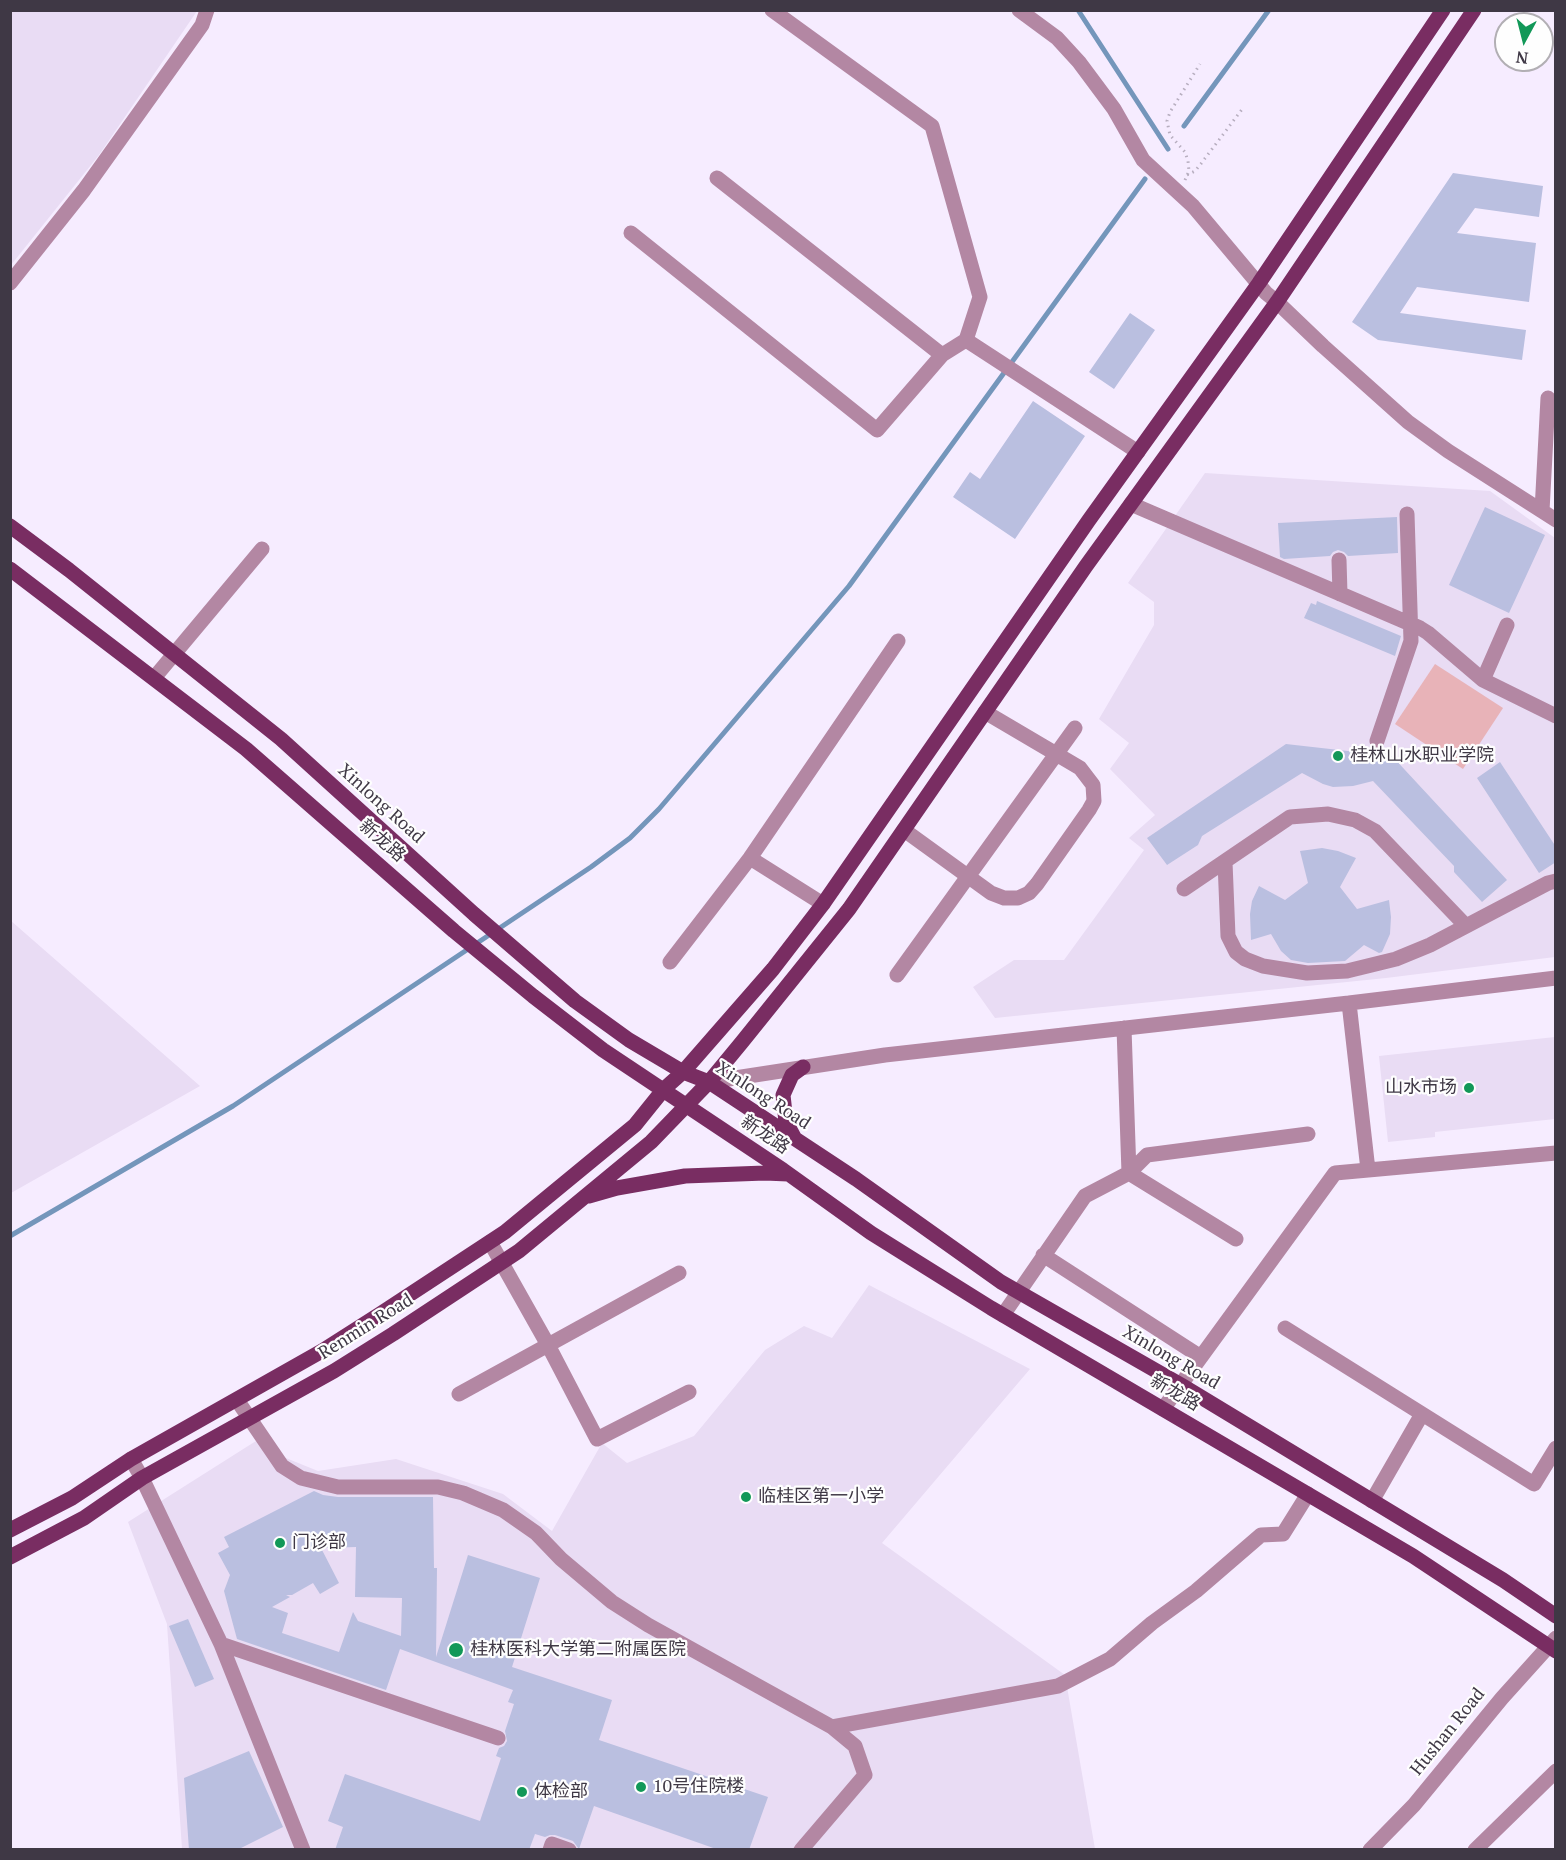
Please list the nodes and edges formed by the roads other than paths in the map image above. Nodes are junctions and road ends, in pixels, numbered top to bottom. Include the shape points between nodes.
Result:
1 (207, 10) edge
2 (772, 10) edge
3 (1019, 10) edge
4 (1443, 10) edge
5 (1474, 10) edge
6 (717, 178) dead end
7 (631, 234) dead end
8 (10, 283) edge
9 (1259, 284) junction
10 (1277, 303) junction
11 (966, 340) junction
12 (942, 355) junction
13 (1548, 398) dead end
14 (1138, 452) junction
15 (1131, 504) junction
16 (1542, 511) junction
17 (1407, 514) dead end
18 (1556, 520) edge
19 (10, 526) edge
20 (262, 549) dead end
21 (1339, 560) dead end
22 (10, 569) edge
23 (1340, 594) junction
24 (1411, 624) junction
25 (1507, 625) dead end
26 (898, 642) dead end
27 (174, 654) junction
28 (154, 678) junction
29 (1483, 680) junction
30 (985, 712) junction
31 (1556, 716) edge
32 (1075, 728) dead end
33 (1377, 741) dead end
34 (1056, 755) junction
35 (904, 830) junction
36 (750, 858) junction
37 (1225, 862) junction
38 (969, 877) junction
39 (1556, 881) edge
40 (1184, 889) dead end
41 (823, 904) junction
42 (1466, 926) junction
43 (670, 962) dead end
44 (897, 975) dead end
45 (1556, 978) edge
46 (1349, 1003) junction
47 (1124, 1028) junction
48 (803, 1067) junction
49 (683, 1072) junction
50 (709, 1082) junction
51 (664, 1089) junction
52 (686, 1104) junction
53 (1308, 1134) dead end
54 (795, 1139) junction
55 (1556, 1153) edge
56 (1368, 1170) junction
57 (1129, 1173) junction
58 (789, 1174) junction
59 (584, 1197) junction
60 (1236, 1239) dead end
61 (490, 1242) junction
62 (1043, 1255) junction
63 (502, 1262) junction
64 (679, 1273) dead end
65 (1019, 1291) junction
66 (1003, 1315) junction
67 (1285, 1328) dead end
68 (548, 1345) junction
69 (1201, 1357) junction
70 (1180, 1385) junction
71 (689, 1392) dead end
72 (459, 1394) dead end
73 (237, 1400) junction
74 (1163, 1409) junction
75 (1422, 1414) junction
76 (249, 1419) junction
77 (1556, 1448) edge
78 (131, 1458) junction
79 (142, 1478) junction
80 (1308, 1494) junction
81 (1372, 1501) junction
82 (10, 1530) edge
83 (10, 1557) edge
84 (1556, 1616) edge
85 (220, 1644) junction
86 (1553, 1646) edge
87 (832, 1727) junction
88 (498, 1738) dead end
89 (1556, 1771) edge
90 (303, 1850) edge
91 (550, 1850) edge
92 (569, 1850) edge
93 (801, 1850) edge
94 (1370, 1850) edge
95 (1475, 1850) edge

1 - 8 street via 202,25 84,190
2 - 11 street via 932,126 980,297
3 - 9 street via 1057,38 1079,62 1114,109 1143,160 1207,220
4 - 9 main road, Renmin Road
5 - 10 main road, Renmin Road
6 - 12 street
7 - 12 street via 877,430
9 - 10 street
9 - 14 main road, Renmin Road
10 - 15 main road, Renmin Road
10 - 16 street via 1408,422
11 - 12 street
11 - 14 street
13 - 16 street
14 - 41 main road, Renmin Road
15 - 23 street
15 - 30 main road, Renmin Road
16 - 18 street
17 - 24 street
19 - 27 main road, Xinlong Road
20 - 27 street
21 - 23 street
22 - 28 main road, 新龙路
23 - 24 street
24 - 29 street via 1428,633
24 - 33 street via 1411,641
25 - 29 street
26 - 36 street
27 - 28 street
27 - 49 main road, Xinlong Road via 281,739 474,914 576,1000 629,1040
28 - 51 main road, 新龙路 via 246,749 533,996 603,1050
29 - 31 street
30 - 34 street
30 - 35 main road, Renmin Road
32 - 34 street
34 - 38 street
34 - 38 street via 1080,768 1093,784 1094,801 1089,810 1029,893 1004,898
35 - 38 street
35 - 50 main road, Renmin Road via 849,909
36 - 41 street
36 - 43 street
37 - 40 street
37 - 42 street via 1290,817 1328,814 1348,818 1375,831
37 - 42 street via 1228,936 1240,956 1263,966 1306,973 1347,971 1396,959
38 - 44 street
39 - 42 street
41 - 49 main road, Renmin Road via 773,969
45 - 46 street
46 - 47 street
46 - 56 street
47 - 48 street
47 - 57 street
48 - 50 street
48 - 54 main road via 792,1075 783,1095 786,1122
49 - 50 main road, Xinlong Road
49 - 51 main road, Renmin Road
50 - 52 main road, Renmin Road
50 - 54 main road, Xinlong Road
51 - 52 main road, 新龙路
51 - 61 main road, Renmin Road via 634,1125
52 - 58 main road, 新龙路
52 - 59 main road, Renmin Road via 651,1142
53 - 57 street via 1147,1155
54 - 65 main road, Xinlong Road
55 - 56 street
56 - 69 street via 1335,1173
57 - 60 street
57 - 62 street via 1085,1196
58 - 59 main road via 684,1176
58 - 66 main road, 新龙路 via 871,1233
59 - 63 main road, Renmin Road
61 - 63 street
61 - 73 main road, Renmin Road via 371,1321
62 - 65 street
62 - 69 street
63 - 68 street
63 - 76 main road, Renmin Road via 334,1371
64 - 68 street
65 - 66 street
65 - 70 main road, Xinlong Road
66 - 74 main road, 新龙路
67 - 75 street
68 - 71 street via 597,1439
68 - 72 street
69 - 70 street
70 - 74 street
70 - 81 main road, Xinlong Road
73 - 76 street
73 - 78 main road, Renmin Road
74 - 80 main road, 新龙路
75 - 77 street via 1534,1484
75 - 81 street
76 - 79 main road, Renmin Road
76 - 87 street via 282,1466 301,1478 338,1487 438,1486 503,1510 536,1533 612,1602
78 - 79 street
78 - 82 main road, Renmin Road via 72,1498
79 - 83 main road, Renmin Road via 84,1518
79 - 85 street
80 - 86 main road, 新龙路
80 - 87 street via 1283,1534 1261,1534 1196,1592 1110,1659 1058,1686
81 - 84 main road, Xinlong Road
85 - 88 street
85 - 90 street
86 - 94 street, Hushan Road via 1502,1698 1414,1805
87 - 93 street via 855,1746 865,1774
89 - 95 street
91 - 92 street via 552,1844

